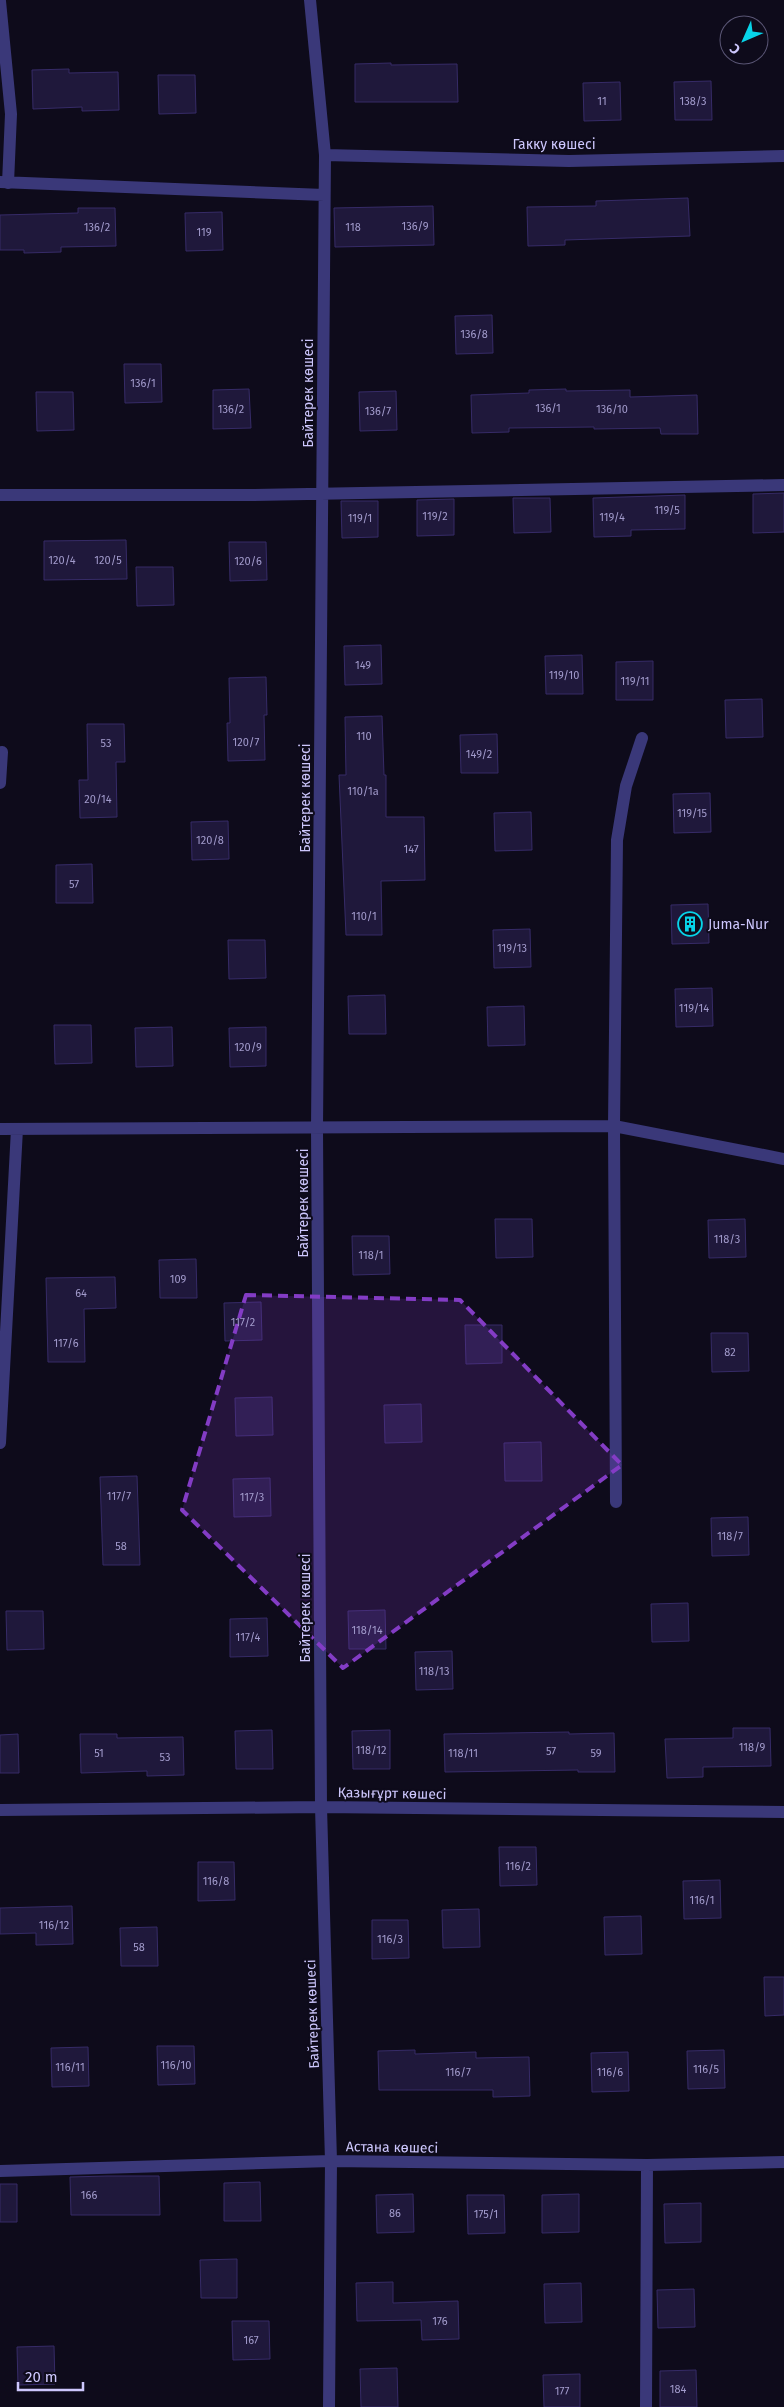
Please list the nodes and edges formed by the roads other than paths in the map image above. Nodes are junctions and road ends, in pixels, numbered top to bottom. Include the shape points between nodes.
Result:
1 (310, 0) edge
2 (0, 1) edge
3 (324, 155) junction
4 (784, 156) edge
5 (4, 182) edge
6 (324, 195) junction
7 (784, 484) edge
8 (322, 492) junction
9 (0, 495) edge
10 (642, 738) dead end
11 (2, 752) dead end
12 (0, 783) edge
13 (614, 1126) junction
14 (317, 1128) junction
15 (0, 1129) edge
16 (17, 1129) junction
17 (784, 1159) edge
18 (0, 1442) edge
19 (616, 1502) dead end
20 (321, 1807) junction
21 (0, 1810) edge
22 (784, 1812) edge
23 (331, 2161) junction
24 (784, 2162) edge
25 (647, 2165) junction
26 (0, 2171) edge
27 (329, 2407) edge
28 (646, 2407) edge

1 - 3 street, Байтерек көшесі
2 - 5 street via 11,114
3 - 4 street, Гакку көшесі via 569,161
3 - 6 street, Байтерек көшесі
5 - 6 street
6 - 8 street, Байтерек көшесі
7 - 8 street
8 - 9 street
8 - 14 street, Байтерек көшесі
10 - 13 street via 626,786 617,840
11 - 12 street
13 - 14 street
13 - 17 street
13 - 19 street
14 - 16 street
14 - 20 street, Байтерек көшесі
15 - 16 street
16 - 18 street
20 - 21 street, Қазығұрт көшесі
20 - 22 street, Қазығұрт көшесі
20 - 23 street, Байтерек көшесі
23 - 25 street, Астана көшесі
23 - 26 street, Астана көшесі
23 - 27 street, Байтерек көшесі
24 - 25 street, Астана көшесі
25 - 28 street

